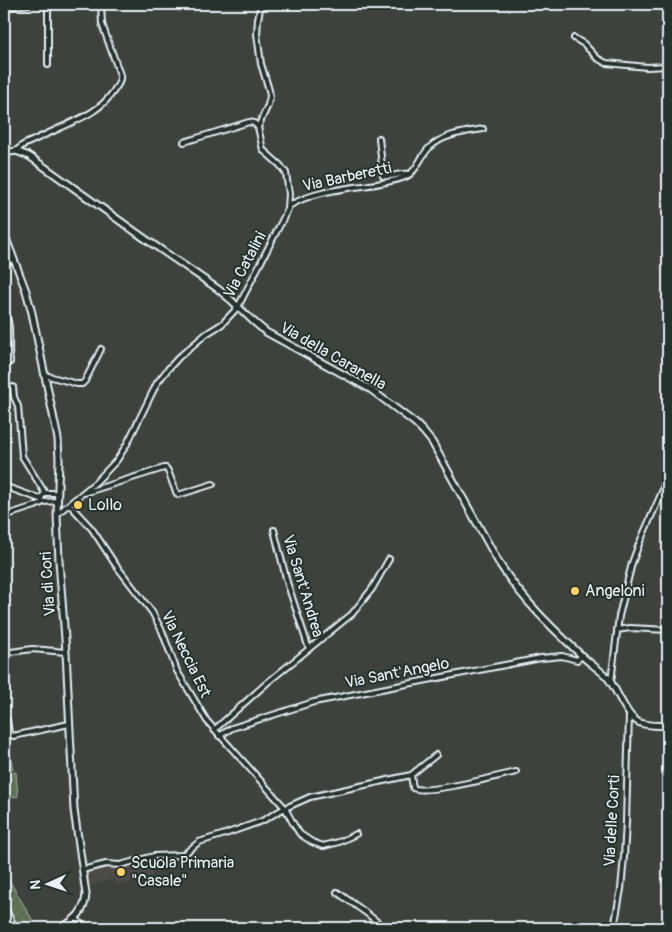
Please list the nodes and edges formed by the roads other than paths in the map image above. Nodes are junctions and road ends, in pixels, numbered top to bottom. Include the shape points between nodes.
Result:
1 (30, 4) edge
2 (46, 4) edge
3 (101, 4) edge
4 (261, 4) edge
5 (332, 4) edge
6 (343, 4) edge
7 (4, 8) edge
8 (574, 38) dead end
9 (48, 65) dead end
10 (668, 66) edge
11 (258, 127) junction
12 (483, 129) dead end
13 (379, 138) dead end
14 (184, 142) dead end
15 (16, 151) junction
16 (4, 153) edge
17 (410, 174) junction
18 (289, 206) junction
19 (4, 233) edge
20 (13, 258) junction
21 (4, 266) edge
22 (238, 307) junction
23 (4, 311) edge
24 (101, 349) dead end
25 (9, 351) junction
26 (4, 356) edge
27 (10, 362) dead end
28 (45, 375) junction
29 (14, 387) dead end
30 (668, 470) edge
31 (213, 484) dead end
32 (4, 486) edge
33 (45, 493) junction
34 (58, 493) junction
35 (82, 493) junction
36 (42, 500) junction
37 (57, 502) junction
38 (68, 504) junction
39 (57, 514) junction
40 (4, 516) edge
41 (274, 530) dead end
42 (389, 559) dead end
43 (617, 630) junction
44 (668, 630) edge
45 (309, 649) junction
46 (66, 652) junction
47 (4, 653) edge
48 (582, 656) junction
49 (611, 682) junction
50 (629, 715) junction
51 (4, 718) edge
52 (69, 724) junction
53 (668, 726) edge
54 (214, 730) junction
55 (220, 736) junction
56 (436, 755) dead end
57 (516, 772) dead end
58 (411, 774) junction
59 (285, 808) junction
60 (356, 834) dead end
61 (82, 870) junction
62 (336, 892) dead end
63 (4, 906) edge
64 (76, 918) junction
65 (15, 928) edge
66 (61, 928) edge
67 (82, 928) edge
68 (385, 928) edge
69 (614, 928) edge

1 - 7 street
2 - 9 street
3 - 15 street via 102,24 120,75 118,85 95,111
4 - 11 street via 257,32 260,62 270,96
5 - 6 street
8 - 10 street via 608,64
11 - 14 street via 250,122
11 - 18 street, Via Catalini via 266,154 285,172
12 - 17 street, Via Barberetti via 437,142
13 - 17 street via 383,176
15 - 16 main road
15 - 22 main road, Via della Caranella via 30,156 218,289
17 - 18 street, Via Barberetti via 386,182 342,188
18 - 22 street, Via Catalini
19 - 20 main road, Via di Cori
20 - 21 street
20 - 28 main road, Via di Cori via 32,313
22 - 35 street, Via Catalini via 166,371 119,458
22 - 48 main road, Via della Caranella via 270,334 367,387 422,429 510,579 542,617
23 - 25 street via 8,322
24 - 28 street via 82,384
25 - 26 street
25 - 27 street
28 - 34 main road, Via di Cori via 58,436
29 - 33 street via 22,456
30 - 43 street via 634,558
31 - 35 street via 178,495 168,470 164,468
32 - 36 street
33 - 34 street
33 - 36 street
34 - 37 main road, Via di Cori
35 - 38 street, Via Catalini
36 - 37 street
36 - 40 street via 35,506
37 - 39 main road, Via di Cori
38 - 39 street, Via Catalini
38 - 54 street, Via Neccia Est via 92,529 152,612 179,674
39 - 46 main road, Via di Cori
41 - 45 street, Via Sant'Andrea
42 - 45 street, Via Sant'Andrea via 356,609
43 - 44 street
43 - 49 street
45 - 54 street, Via Sant'Andrea
46 - 47 street via 37,649
46 - 52 main road, Via di Cori
48 - 49 main road, Via della Caranella
48 - 55 street, Via Sant'Angelo via 577,660 562,656 544,657 317,701 230,729
49 - 50 main road, Via della Caranella
50 - 53 main road via 642,724
50 - 69 street, Via delle Corti via 624,857
51 - 52 street via 9,734 14,736
52 - 61 main road, Via di Cori via 75,820
54 - 55 street, Via Neccia Est
55 - 59 street, Via Neccia Est
56 - 58 street
57 - 58 street via 418,790 413,788
58 - 59 street via 310,797
59 - 60 street, Via Neccia Est via 300,834 318,845 332,845
59 - 61 street via 258,822 199,842 183,855 154,856
61 - 64 main road, Via di Cori via 85,900
62 - 68 street
63 - 65 street
64 - 66 main road
64 - 67 street

